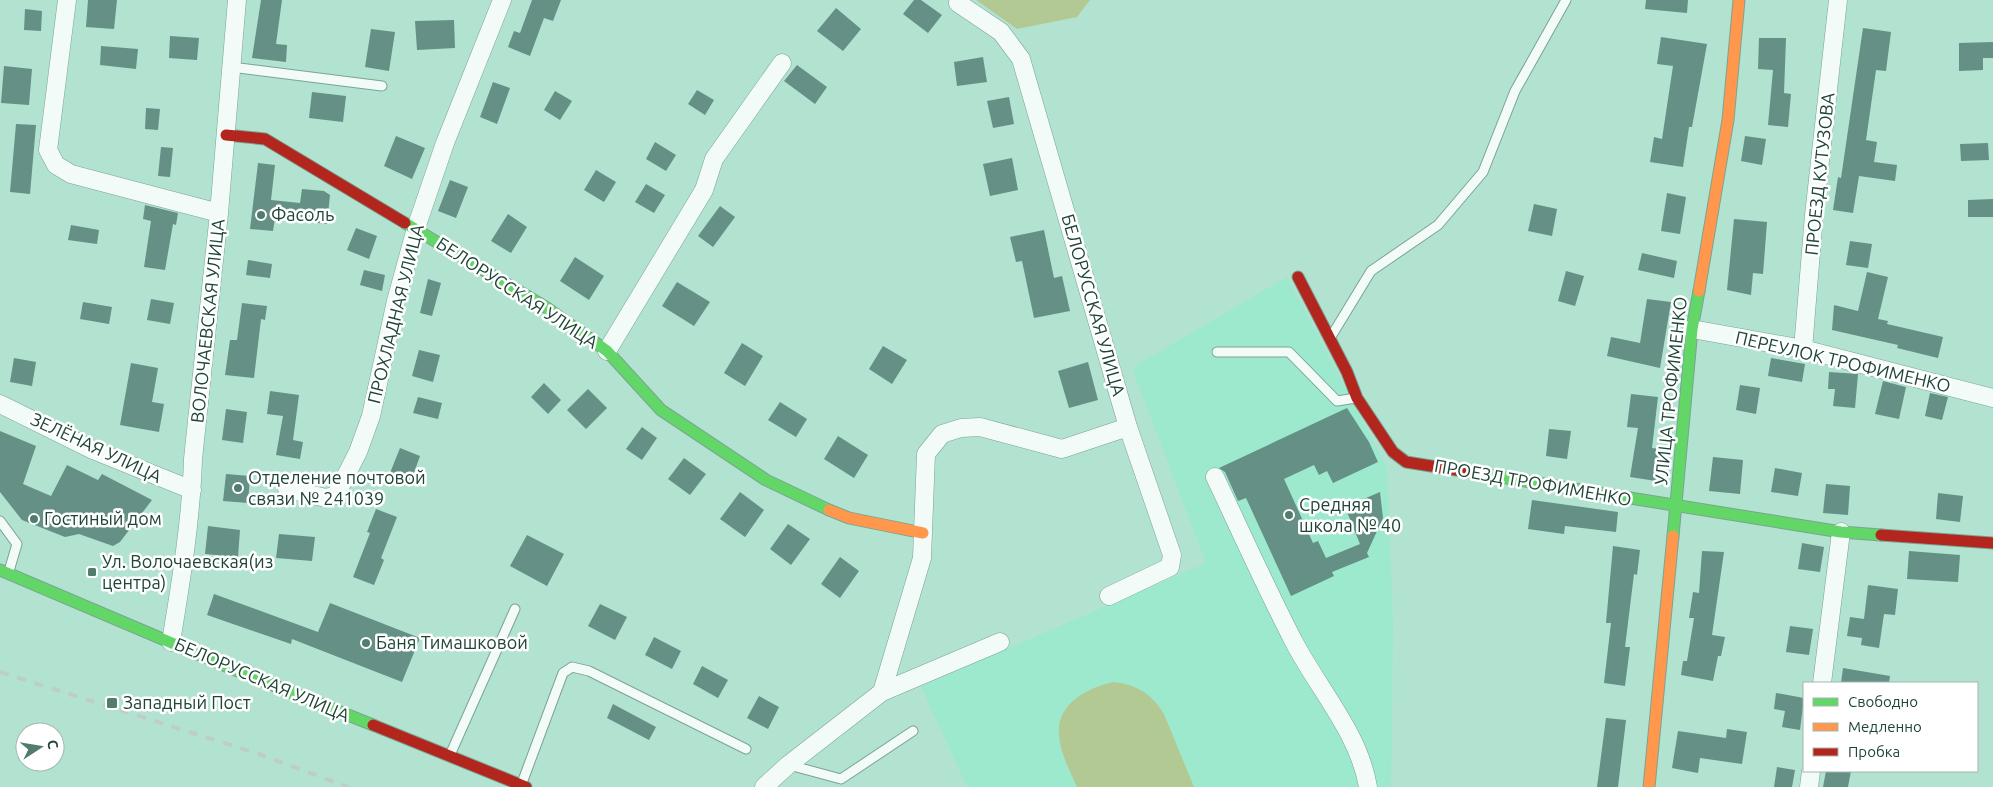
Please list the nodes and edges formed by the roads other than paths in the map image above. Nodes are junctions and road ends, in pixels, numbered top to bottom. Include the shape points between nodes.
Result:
1 (67, 0) edge
2 (237, 0) edge
3 (502, 0) edge
4 (1566, 0) edge
5 (1739, 0) edge
6 (1838, 0) edge
7 (958, 3) dead end
8 (782, 63) dead end
9 (231, 67) junction
10 (382, 86) dead end
11 (226, 135) junction
12 (219, 213) junction
13 (416, 228) junction
14 (1298, 277) dead end
15 (1692, 329) junction
16 (1329, 339) junction
17 (1803, 349) junction
18 (607, 351) junction
19 (1217, 352) dead end
20 (1357, 398) junction
21 (1993, 398) edge
22 (0, 404) edge
23 (1128, 427) junction
24 (1215, 477) dead end
25 (287, 489) dead end
26 (192, 490) junction
27 (1677, 507) junction
28 (0, 521) edge
29 (1841, 532) junction
30 (923, 533) junction
31 (1993, 542) edge
32 (4, 572) edge
33 (1108, 596) dead end
34 (515, 610) dead end
35 (171, 642) junction
36 (1000, 642) dead end
37 (1822, 682) edge
38 (882, 692) junction
39 (913, 731) dead end
40 (746, 749) dead end
41 (450, 757) junction
42 (788, 765) junction
43 (1811, 772) edge
44 (524, 786) edge
45 (764, 787) edge
46 (1368, 787) edge
47 (1649, 787) edge
48 (1809, 787) edge

1 - 12 street via 48,150 56,165 71,174
2 - 9 street, ВОЛОЧАЕВСКАЯ УЛИЦА
3 - 13 street, ПРОХЛАДНАЯ УЛИЦА via 445,143
4 - 16 lane via 1515,91 1482,172 1438,225 1371,271
5 - 15 street, УЛИЦА ТРОФИМЕНКО via 1728,120
6 - 17 street, ПРОЕЗД КУТУЗОВА
7 - 23 street, БЕЛОРУССКАЯ УЛИЦА via 1001,32 1021,59
8 - 18 street via 714,159 704,190
9 - 10 lane
9 - 11 street, ВОЛОЧАЕВСКАЯ УЛИЦА
11 - 12 street, ВОЛОЧАЕВСКАЯ УЛИЦА
11 - 13 street, БЕЛОРУССКАЯ УЛИЦА via 265,139
12 - 26 street, ВОЛОЧАЕВСКАЯ УЛИЦА
13 - 18 street, БЕЛОРУССКАЯ УЛИЦА via 547,308
13 - 25 street, ПРОХЛАДНАЯ УЛИЦА via 371,416 353,461 336,495 326,498
14 - 16 street, ПРОЕЗД ТРОФИМЕНКО
15 - 17 street, ПЕРЕУЛОК ТРОФИМЕНКО
15 - 27 street, УЛИЦА ТРОФИМЕНКО
16 - 20 street, ПРОЕЗД ТРОФИМЕНКО
17 - 21 street, ПЕРЕУЛОК ТРОФИМЕНКО
18 - 30 street, БЕЛОРУССКАЯ УЛИЦА via 661,410 766,480 849,518
19 - 20 lane via 1289,352 1337,401
20 - 27 street, ПРОЕЗД ТРОФИМЕНКО via 1394,452 1406,462
22 - 26 street, ЗЕЛЁНАЯ УЛИЦА via 93,450
23 - 30 street via 1062,449 980,427 942,434 926,454
23 - 33 street, БЕЛОРУССКАЯ УЛИЦА via 1172,562 1170,567
24 - 46 street via 1295,643 1355,743 1366,771
26 - 35 street, ВОЛОЧАЕВСКАЯ УЛИЦА via 184,568
27 - 29 street, ПРОЕЗД ТРОФИМЕНКО
27 - 47 street, УЛИЦА ТРОФИМЕНКО
28 - 32 lane via 17,544
29 - 31 street, ПРОЕЗД ТРОФИМЕНКО
29 - 37 street
30 - 38 street via 922,558
32 - 35 street, БЕЛОРУССКАЯ УЛИЦА
34 - 41 lane
35 - 41 street, БЕЛОРУССКАЯ УЛИЦА
36 - 38 street
38 - 42 street
39 - 42 lane via 841,780
40 - 44 lane via 589,671 572,667 564,673
41 - 44 street, БЕЛОРУССКАЯ УЛИЦА
42 - 45 street
43 - 48 street

